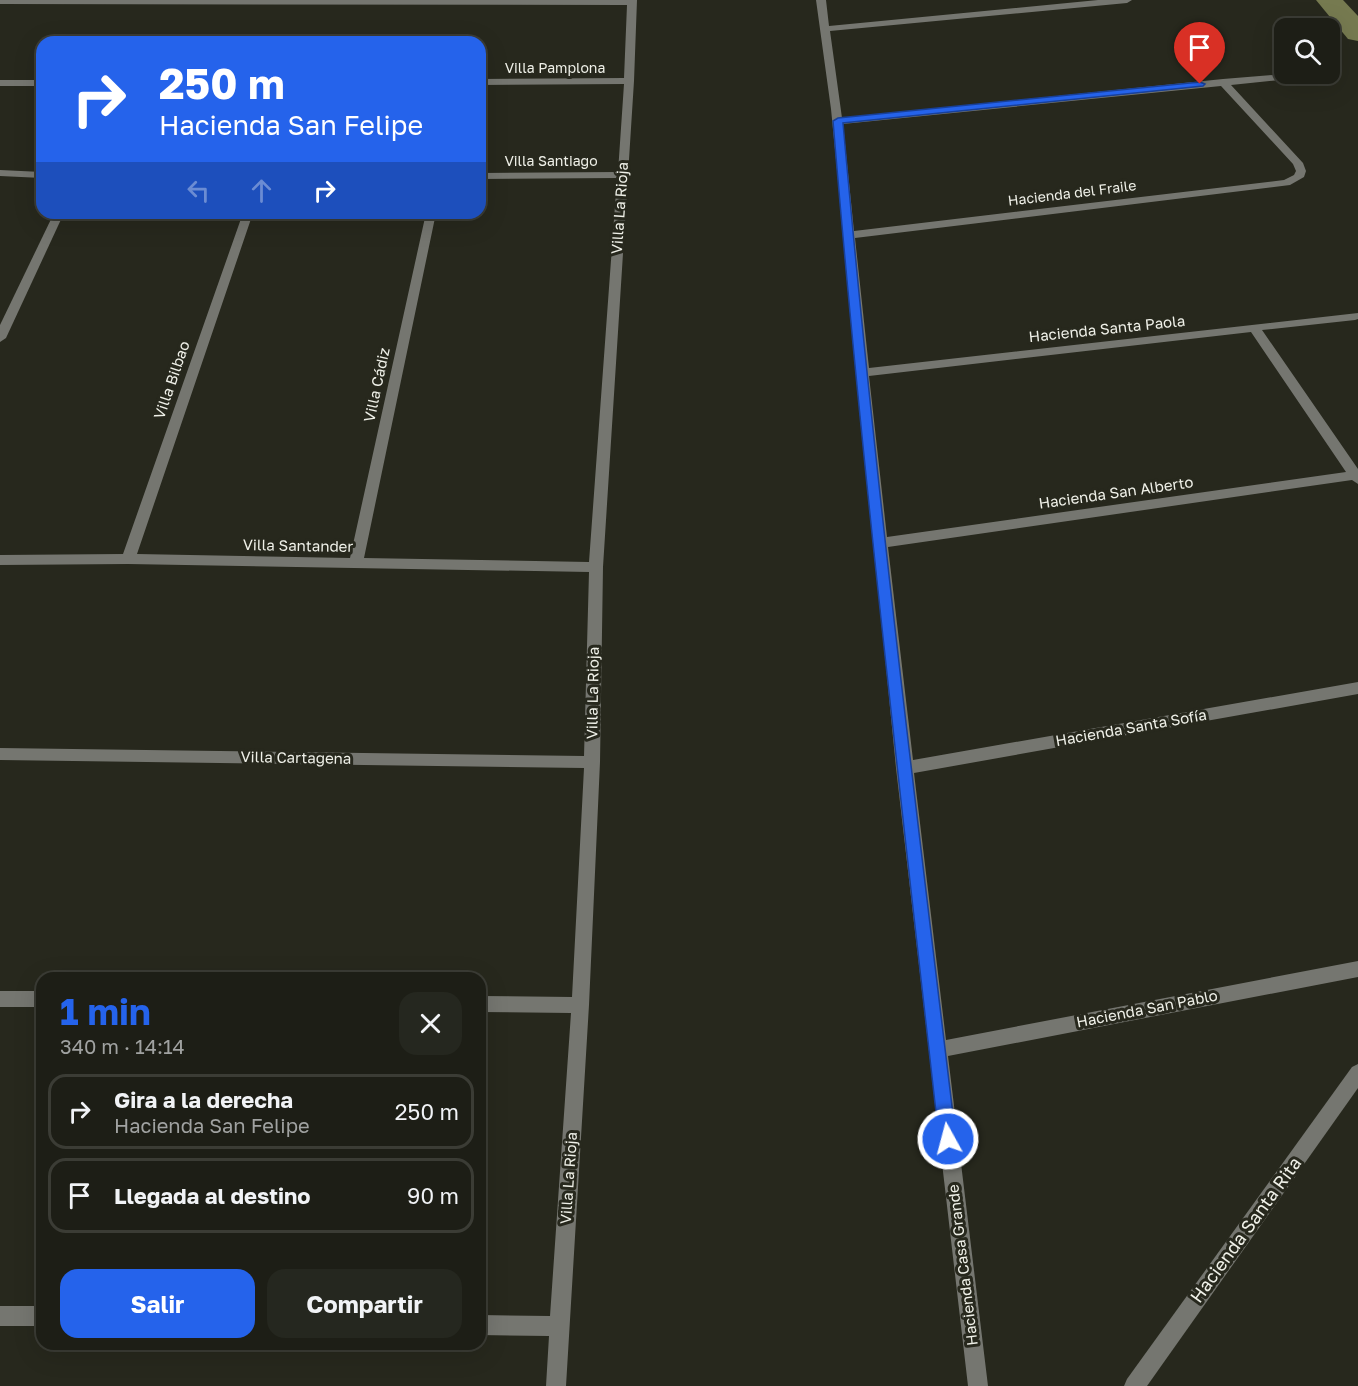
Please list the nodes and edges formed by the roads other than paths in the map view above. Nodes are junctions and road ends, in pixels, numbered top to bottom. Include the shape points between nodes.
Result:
1 (821, 0) edge
2 (1127, 0) edge
3 (0, 1) edge
4 (632, 1) edge
5 (824, 29) junction
6 (1274, 77) edge
7 (486, 81) edge
8 (630, 81) junction
9 (1223, 82) junction
10 (0, 83) edge
11 (36, 83) edge
12 (838, 121) junction
13 (0, 173) edge
14 (36, 175) edge
15 (622, 175) junction
16 (486, 176) edge
17 (56, 219) edge
18 (246, 219) edge
19 (430, 219) edge
20 (848, 235) junction
21 (1355, 316) dead end
22 (1255, 329) junction
23 (0, 338) edge
24 (863, 373) junction
25 (1357, 477) edge
26 (881, 543) junction
27 (128, 559) junction
28 (0, 560) edge
29 (356, 564) junction
30 (596, 567) junction
31 (1358, 688) edge
32 (0, 754) edge
33 (592, 762) junction
34 (904, 768) junction
35 (1358, 969) edge
36 (0, 999) edge
37 (36, 999) edge
38 (486, 1004) edge
39 (580, 1005) junction
40 (937, 1050) junction
41 (1358, 1073) edge
42 (0, 1316) edge
43 (36, 1316) edge
44 (486, 1324) edge
45 (560, 1326) junction
46 (556, 1386) edge
47 (978, 1386) edge
48 (1134, 1386) edge

1 - 5 street, Hacienda Casa Grande
2 - 5 street
3 - 4 street
4 - 8 street, Villa La Rioja
5 - 12 street, Hacienda Casa Grande
6 - 9 street
7 - 8 street, Villa Pamplona
8 - 15 street, Villa La Rioja
9 - 12 street
9 - 20 street, Hacienda del Fraile via 1298,163 1299,177 1286,183
10 - 11 street
12 - 20 street, Hacienda Casa Grande
13 - 14 street
15 - 16 street, Villa Santiago
15 - 30 street, Villa La Rioja
17 - 23 street
18 - 27 street, Villa Bilbao
19 - 29 street, Villa Cádiz
20 - 24 street, Hacienda Casa Grande
21 - 22 street, Hacienda Santa Paola
22 - 24 street, Hacienda Santa Paola
22 - 25 street
24 - 26 street, Hacienda Casa Grande
25 - 26 street, Hacienda San Alberto
26 - 34 street, Hacienda Casa Grande
27 - 28 street, Villa Santander
27 - 29 street, Villa Santander
29 - 30 street, Villa Santander
30 - 33 street, Villa La Rioja
31 - 34 street, Hacienda Santa Sofía
32 - 33 street, Villa Cartagena
33 - 39 street, Villa La Rioja
34 - 40 street, Hacienda Casa Grande
35 - 40 street, Hacienda San Pablo
36 - 37 street
38 - 39 street
39 - 45 street, Villa La Rioja
40 - 47 street, Hacienda Casa Grande
41 - 48 street, Hacienda Santa Rita
42 - 43 street
44 - 45 street
45 - 46 street, Villa La Rioja

